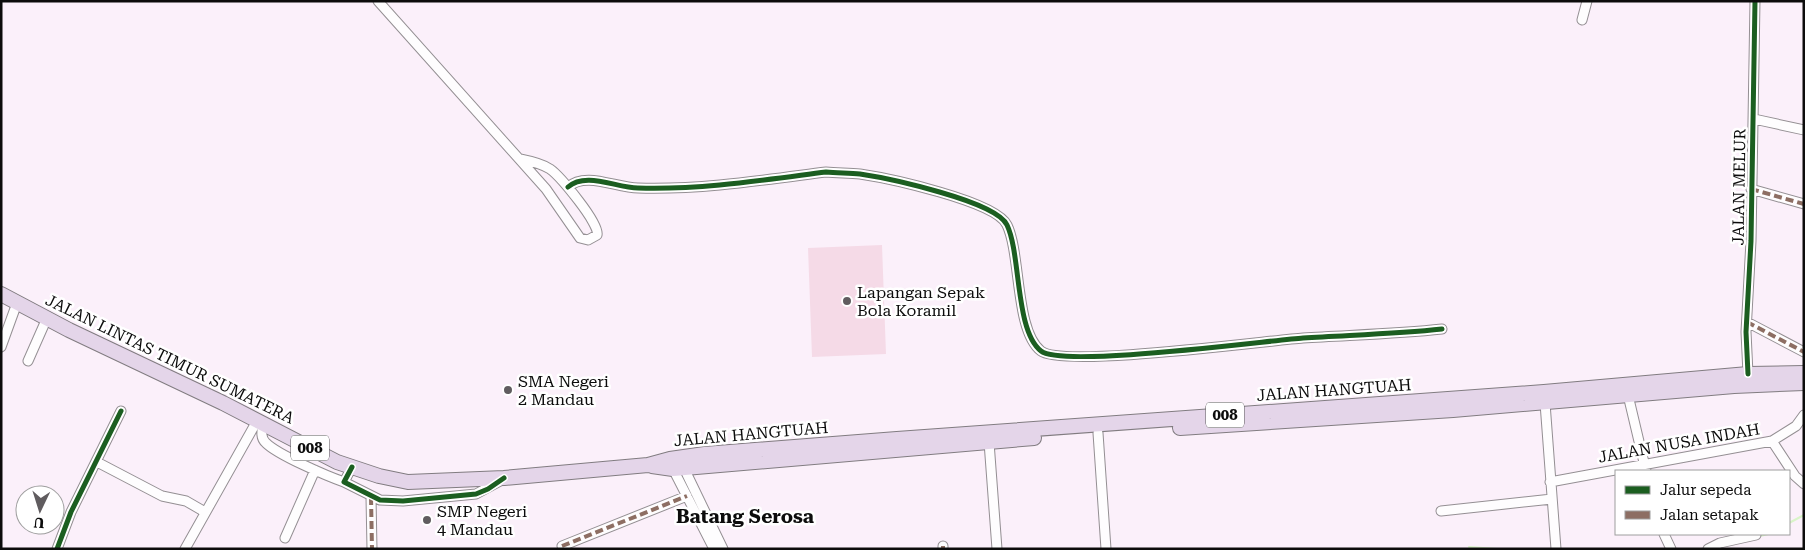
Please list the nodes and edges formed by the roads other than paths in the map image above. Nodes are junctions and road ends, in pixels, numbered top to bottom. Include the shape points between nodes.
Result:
1 (378, 1) edge
2 (1587, 1) edge
3 (1755, 1) edge
4 (1582, 20) dead end
5 (1754, 120) junction
6 (1804, 130) edge
7 (520, 159) junction
8 (568, 187) junction
9 (1751, 189) junction
10 (1804, 204) edge
11 (2, 295) edge
12 (17, 303) junction
13 (47, 318) junction
14 (1747, 322) junction
15 (1442, 329) dead end
16 (1, 347) edge
17 (1804, 352) edge
18 (28, 361) dead end
19 (1804, 373) edge
20 (1748, 374) junction
21 (1804, 383) edge
22 (1628, 395) junction
23 (1477, 402) junction
24 (1544, 403) junction
25 (121, 411) dead end
26 (1804, 415) edge
27 (260, 422) junction
28 (1098, 433) junction
29 (1772, 441) junction
30 (989, 442) junction
31 (898, 444) junction
32 (98, 462) junction
33 (676, 463) junction
34 (648, 466) joint
35 (352, 467) junction
36 (1645, 467) edge
37 (315, 470) junction
38 (1626, 470) edge
39 (1615, 472) edge
40 (504, 478) junction
41 (344, 482) junction
42 (1550, 482) junction
43 (1804, 484) edge
44 (687, 496) junction
45 (371, 497) junction
46 (1552, 499) junction
47 (1441, 511) dead end
48 (204, 512) junction
49 (1664, 535) edge
50 (1756, 535) dead end
51 (285, 538) dead end
52 (562, 546) dead end
53 (58, 549) edge
54 (186, 549) edge
55 (372, 549) edge
56 (714, 549) edge
57 (723, 549) edge
58 (997, 549) edge
59 (1106, 549) edge
60 (1556, 549) edge
61 (1671, 549) edge
62 (1708, 549) edge

1 - 7 street
2 - 4 street
3 - 5 street, JALAN MELUR via 1752,50
5 - 6 street
5 - 9 street, JALAN MELUR
7 - 8 street via 550,169
7 - 8 street via 546,189 580,238 593,240 599,232 597,227
8 - 15 street via 585,179 615,186 700,187 826,172 880,178 967,200 998,214 1008,226 1020,302 1030,334 1041,351 1049,355 1196,350 1280,340
9 - 10 street
9 - 14 street, JALAN MELUR
11 - 12 highway, JALAN LINTAS TIMUR SUMATERA / 008
12 - 13 highway, JALAN LINTAS TIMUR SUMATERA / 008
12 - 16 street
13 - 18 street
13 - 27 highway, JALAN LINTAS TIMUR SUMATERA / 008
14 - 17 street
14 - 20 street, JALAN MELUR
19 - 20 highway, JALAN HANGTUAH / 008
20 - 23 highway, JALAN HANGTUAH / 008
21 - 22 highway, JALAN HANGTUAH / 008
22 - 24 highway, JALAN HANGTUAH / 008
22 - 36 street
23 - 24 highway, JALAN HANGTUAH / 008
23 - 28 highway, JALAN HANGTUAH / 008
23 - 31 highway, JALAN HANGTUAH / 008
24 - 42 street
25 - 32 street
26 - 29 street, JALAN NUSA INDAH via 1796,426
27 - 35 highway, JALAN LINTAS TIMUR SUMATERA / 008
27 - 37 street via 266,443
27 - 48 street
28 - 30 highway, JALAN HANGTUAH / 008
28 - 59 street
29 - 36 street, JALAN NUSA INDAH
29 - 43 street
30 - 31 highway, JALAN HANGTUAH / 008
30 - 58 street
31 - 33 highway, JALAN HANGTUAH / 008
32 - 48 street via 162,496 186,501
32 - 53 street via 71,512
33 - 34 highway, JALAN HANGTUAH / 008
33 - 44 street
33 - 57 street
34 - 40 highway, JALAN LINTAS TIMUR SUMATERA / 008
35 - 40 highway, JALAN LINTAS TIMUR SUMATERA / 008 via 408,482
35 - 41 street
36 - 38 street, JALAN NUSA INDAH
37 - 41 street
37 - 51 street
39 - 42 street, JALAN NUSA INDAH
40 - 45 street via 476,494 403,501
41 - 45 street
42 - 46 street
44 - 52 street
44 - 56 street
45 - 55 street
46 - 47 street
46 - 60 street
48 - 54 street
49 - 61 street
50 - 62 street

